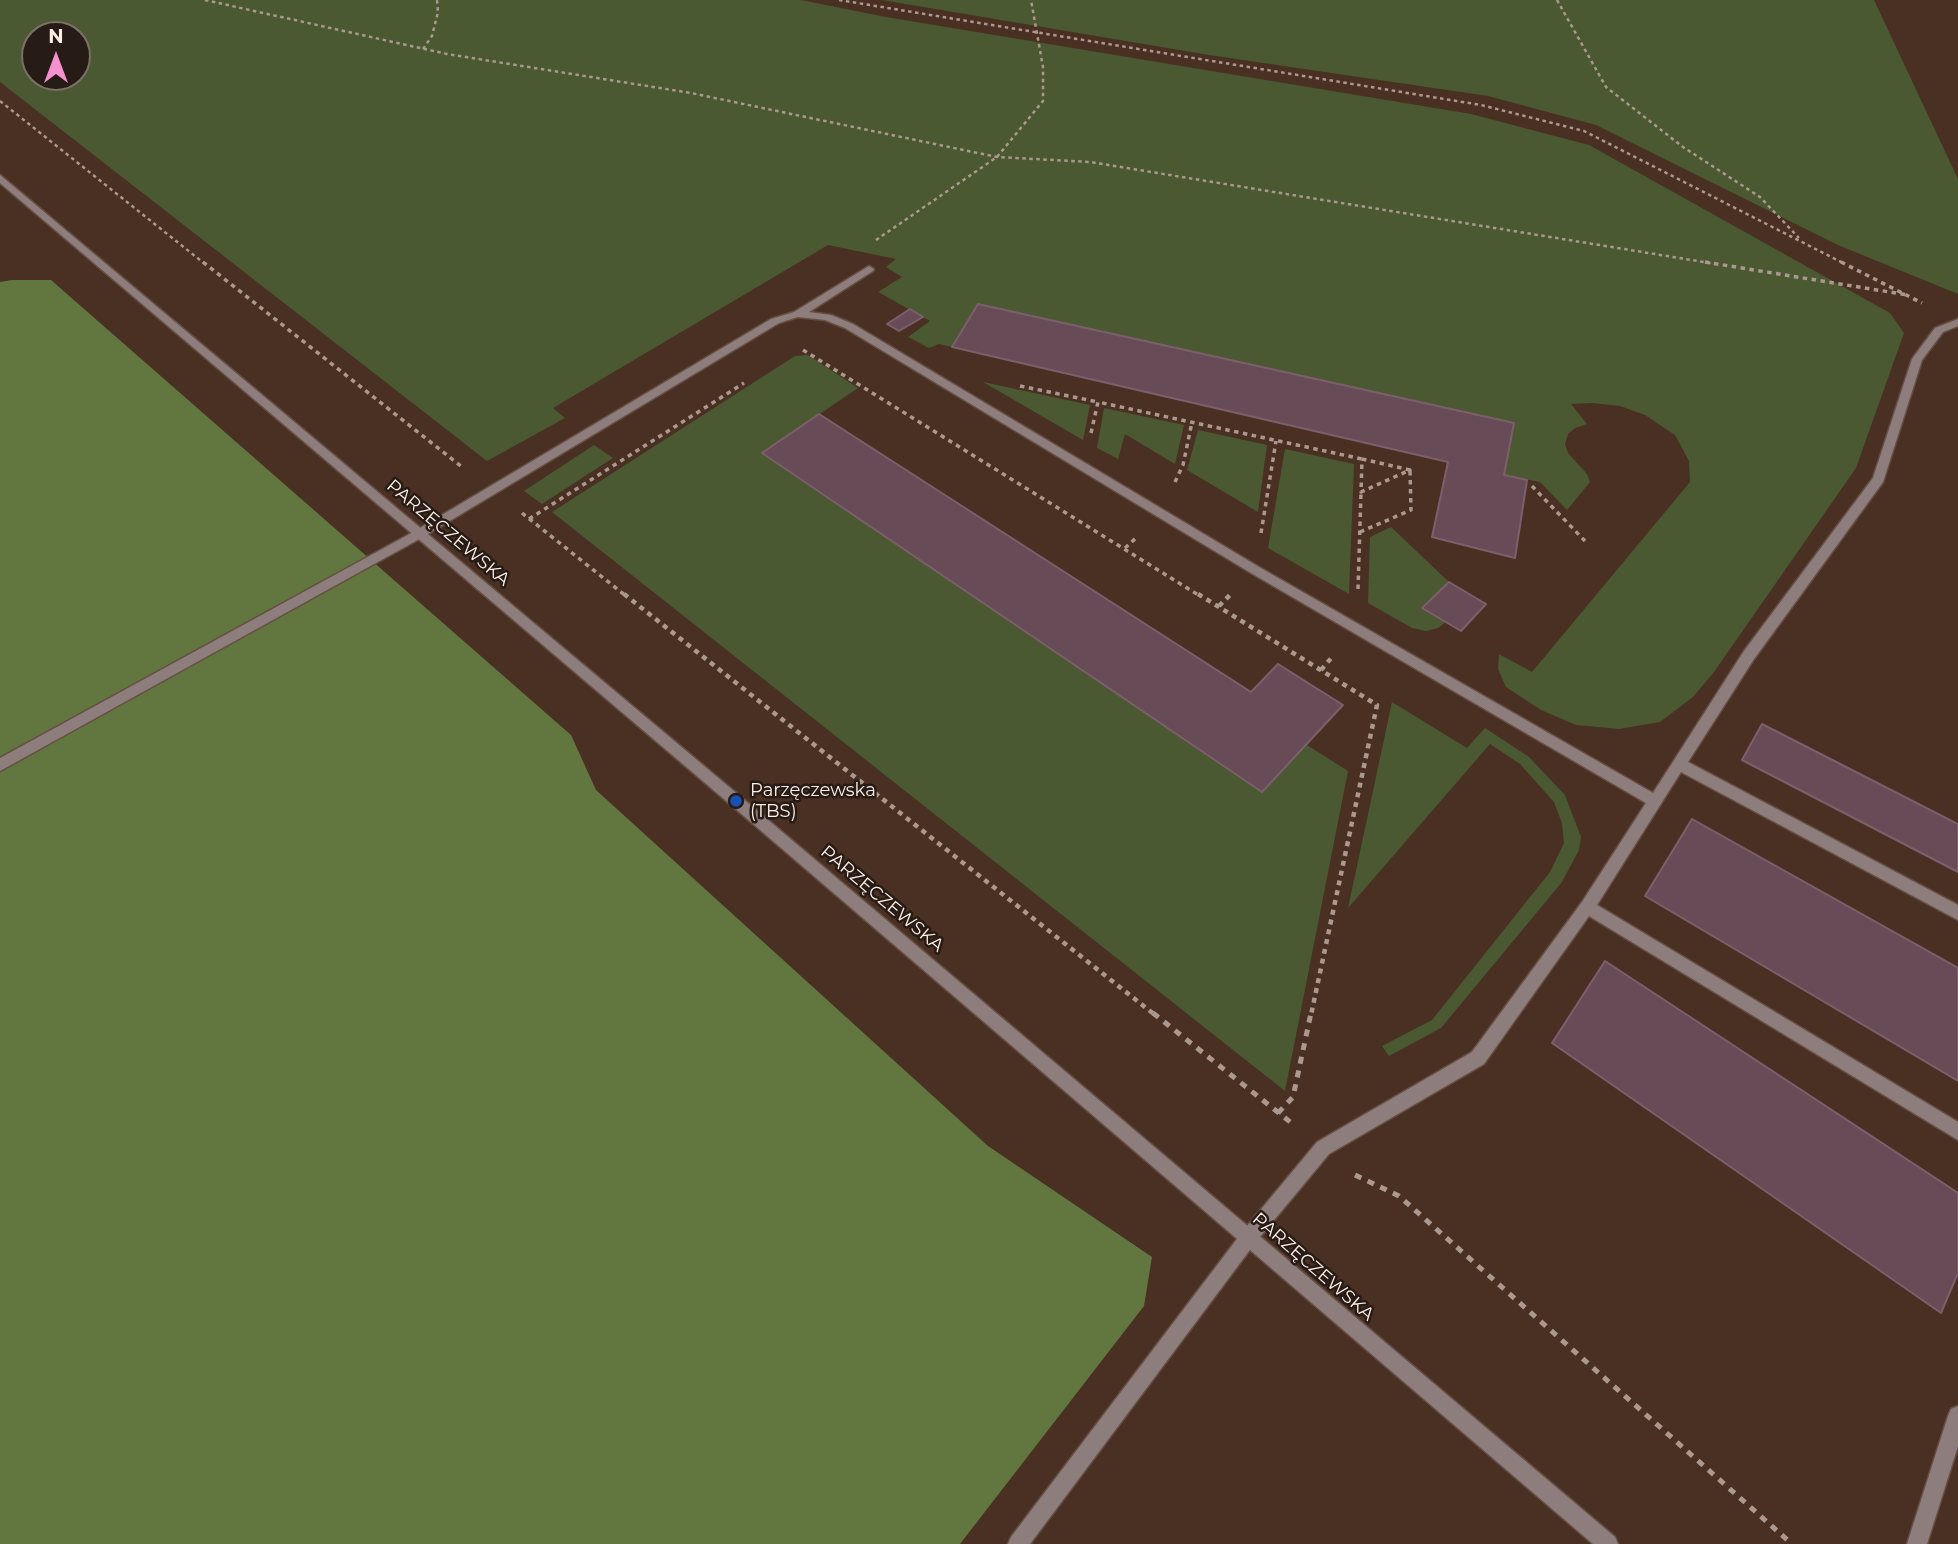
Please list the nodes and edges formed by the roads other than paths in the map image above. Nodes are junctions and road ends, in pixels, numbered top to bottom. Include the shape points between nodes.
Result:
1 (0, 178) edge
2 (869, 269) road end
3 (798, 314) junction
4 (1957, 322) edge
5 (419, 534) junction
6 (1679, 764) junction
7 (0, 765) edge
8 (1654, 801) junction
9 (1587, 907) junction
10 (1958, 913) edge
11 (1958, 1132) edge
12 (1249, 1237) junction
13 (1958, 1416) edge
14 (1018, 1544) edge
15 (1608, 1544) edge
16 (1917, 1544) edge

1 - 5 street, PARZĘCZEWSKA
2 - 3 street
3 - 5 street via 775,321
3 - 8 street via 827,317 849,326 1255,570
4 - 6 street via 1939,330 1917,359 1879,479 1749,655
5 - 7 street
5 - 12 street, PARZĘCZEWSKA
6 - 8 street
6 - 10 street
8 - 9 street
9 - 11 street
9 - 12 street via 1478,1058 1323,1148
12 - 14 street
12 - 15 street, PARZĘCZEWSKA
13 - 16 street

